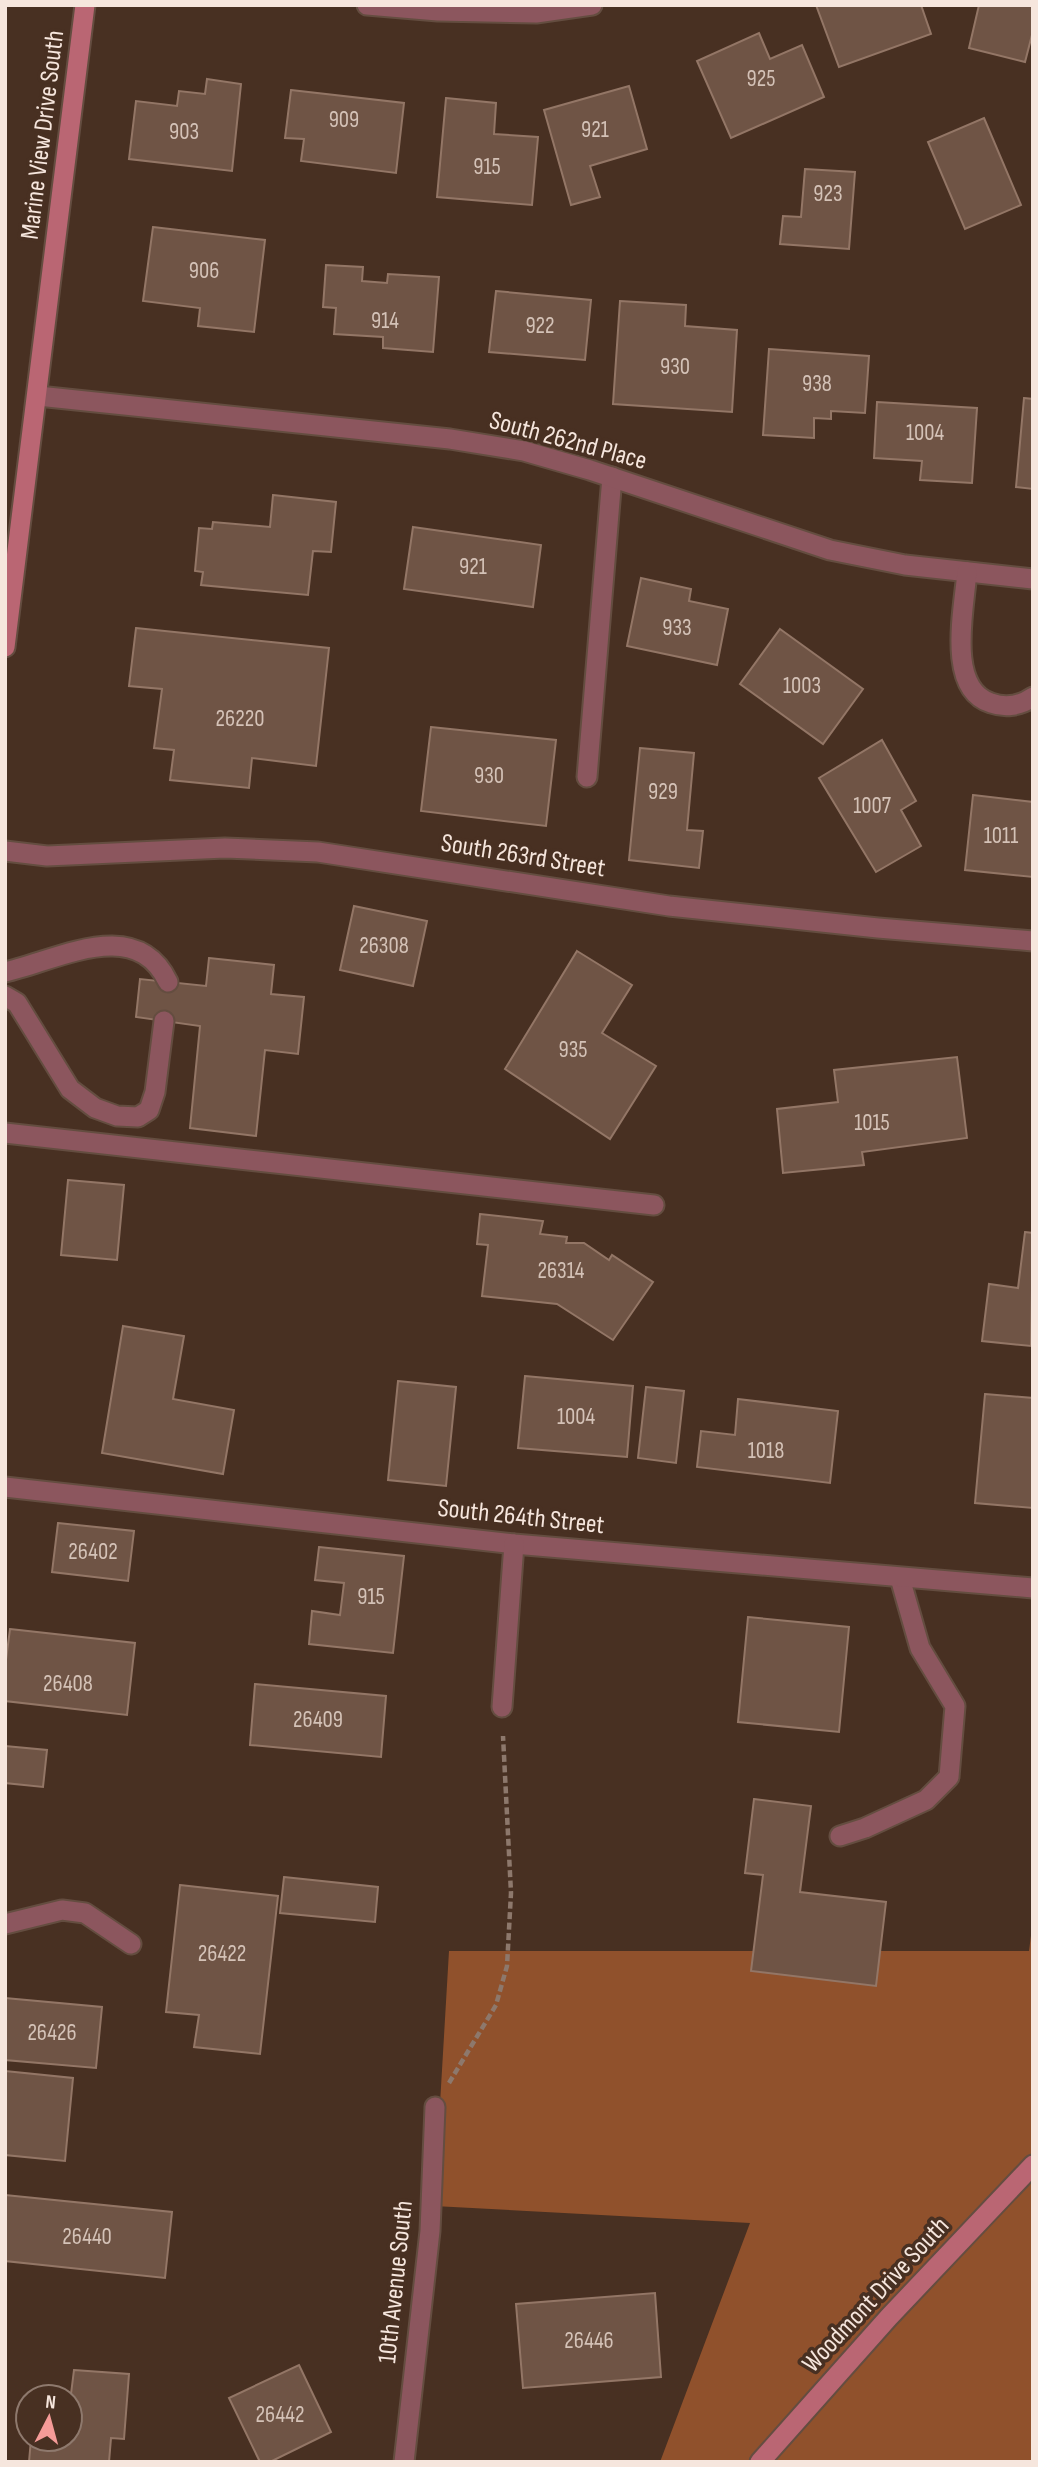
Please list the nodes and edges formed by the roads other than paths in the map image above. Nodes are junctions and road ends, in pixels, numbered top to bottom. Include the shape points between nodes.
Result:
1 (85, 5) edge
2 (367, 5) edge
3 (592, 5) edge
4 (438, 8) edge
5 (38, 396) junction
6 (612, 477) junction
7 (967, 572) junction
8 (1033, 579) edge
9 (5, 647) edge
10 (1033, 697) edge
11 (587, 777) dead end
12 (5, 851) edge
13 (1033, 941) edge
14 (5, 972) edge
15 (168, 982) dead end
16 (5, 996) edge
17 (164, 1021) dead end
18 (5, 1133) edge
19 (654, 1205) dead end
20 (5, 1487) edge
21 (514, 1544) junction
22 (900, 1578) junction
23 (1033, 1588) edge
24 (502, 1707) road end
25 (840, 1836) dead end
26 (5, 1924) edge
27 (131, 1944) dead end
28 (435, 2107) road end
29 (1033, 2165) edge
30 (404, 2462) edge
31 (760, 2462) edge

1 - 5 main road, Marine View Drive South
2 - 4 street
3 - 4 street via 536,13
5 - 6 street, South 262nd Place via 450,439 524,451
5 - 9 main road, Marine View Drive South
6 - 7 street, South 262nd Place via 830,550
6 - 11 street
7 - 8 street, South 262nd Place
7 - 10 street via 961,656 967,684 987,703 1001,706
12 - 13 street, South 263rd Street via 47,856 225,848 318,852 669,906
14 - 15 street via 107,945 141,951 160,966
16 - 17 street via 23,1013 70,1089 94,1108 117,1116 138,1117 149,1110
18 - 19 street
20 - 21 street, South 264th Street
21 - 22 street, South 264th Street
21 - 24 street
22 - 23 street, South 264th Street
22 - 25 street via 920,1648 955,1706 949,1777 926,1800
26 - 27 street via 62,1910 85,1913
28 - 30 street, 10th Avenue South via 430,2231
29 - 31 main road, Woodmont Drive South

